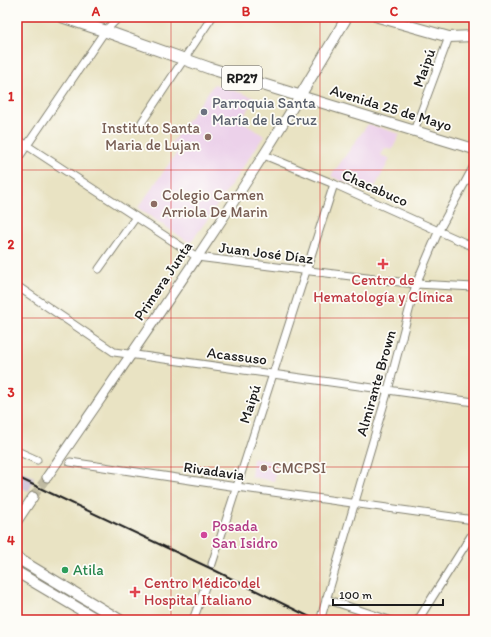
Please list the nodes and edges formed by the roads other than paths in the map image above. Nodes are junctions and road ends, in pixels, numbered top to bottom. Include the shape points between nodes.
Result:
1 (63, 17) edge
2 (119, 17) edge
3 (212, 17) edge
4 (347, 17) edge
5 (378, 17) edge
6 (105, 31) junction
7 (474, 36) edge
8 (449, 37) junction
9 (185, 59) junction
10 (300, 96) junction
11 (142, 122) dead end
12 (414, 131) junction
13 (17, 139) edge
14 (27, 145) junction
15 (474, 149) edge
16 (264, 155) junction
17 (17, 160) edge
18 (474, 166) edge
19 (334, 184) junction
20 (136, 216) junction
21 (438, 230) junction
22 (474, 246) edge
23 (197, 257) junction
24 (99, 269) dead end
25 (306, 271) junction
26 (416, 284) junction
27 (17, 286) edge
28 (474, 287) edge
29 (130, 355) junction
30 (273, 374) junction
31 (388, 390) junction
32 (474, 402) edge
33 (17, 451) edge
34 (37, 460) dead end
35 (70, 462) dead end
36 (47, 477) tunnel mouth
37 (237, 487) junction
38 (33, 498) tunnel mouth
39 (355, 503) junction
40 (474, 520) edge
41 (17, 521) edge
42 (474, 531) edge
43 (17, 558) edge
44 (212, 564) dead end
45 (17, 572) edge
46 (205, 587) dead end
47 (326, 599) junction
48 (322, 614) dead end
49 (98, 620) edge
50 (120, 620) edge
51 (193, 620) edge
52 (389, 620) edge
53 (418, 620) edge

1 - 6 main road, RP27
2 - 6 street
3 - 9 street
4 - 10 main road, Primera Junta
5 - 8 main road
6 - 9 main road, RP27
6 - 14 street
7 - 8 main road
8 - 12 street, Maipú
9 - 10 main road, RP27
9 - 11 street
10 - 12 main road, Avenida 25 de Mayo / RP27
10 - 16 street, Primera Junta
12 - 15 main road, Avenida 25 de Mayo / RP27
13 - 14 street, Juan José Díaz
14 - 17 street
14 - 20 street, Juan José Díaz
16 - 19 street, Chacabuco
16 - 23 street, Primera Junta
18 - 21 street, Almirante Brown
19 - 21 street, Chacabuco
19 - 25 street, Maipú
20 - 23 street, Juan José Díaz
20 - 24 street
21 - 22 street, Chacabuco
21 - 26 street, Almirante Brown
23 - 25 street, Juan José Díaz
23 - 29 street, Primera Junta
25 - 26 street, Juan José Díaz
25 - 30 street, Maipú
26 - 28 street, Juan José Díaz
26 - 31 street, Almirante Brown
27 - 29 street, Acassuso via 114,352
29 - 30 street, Acassuso
29 - 36 street, Primera Junta
30 - 31 street, Acassuso
30 - 37 street, Maipú
31 - 32 street, Acassuso
31 - 39 street, Almirante Brown
33 - 34 street
35 - 37 street, Rivadavia
37 - 39 street, Rivadavia
37 - 44 street, Maipú
38 - 41 street
39 - 40 street, Rivadavia
39 - 47 street, Almirante Brown
42 - 53 street
43 - 50 main road
45 - 49 main road
46 - 51 street
47 - 48 street, Almirante Brown
47 - 52 street

